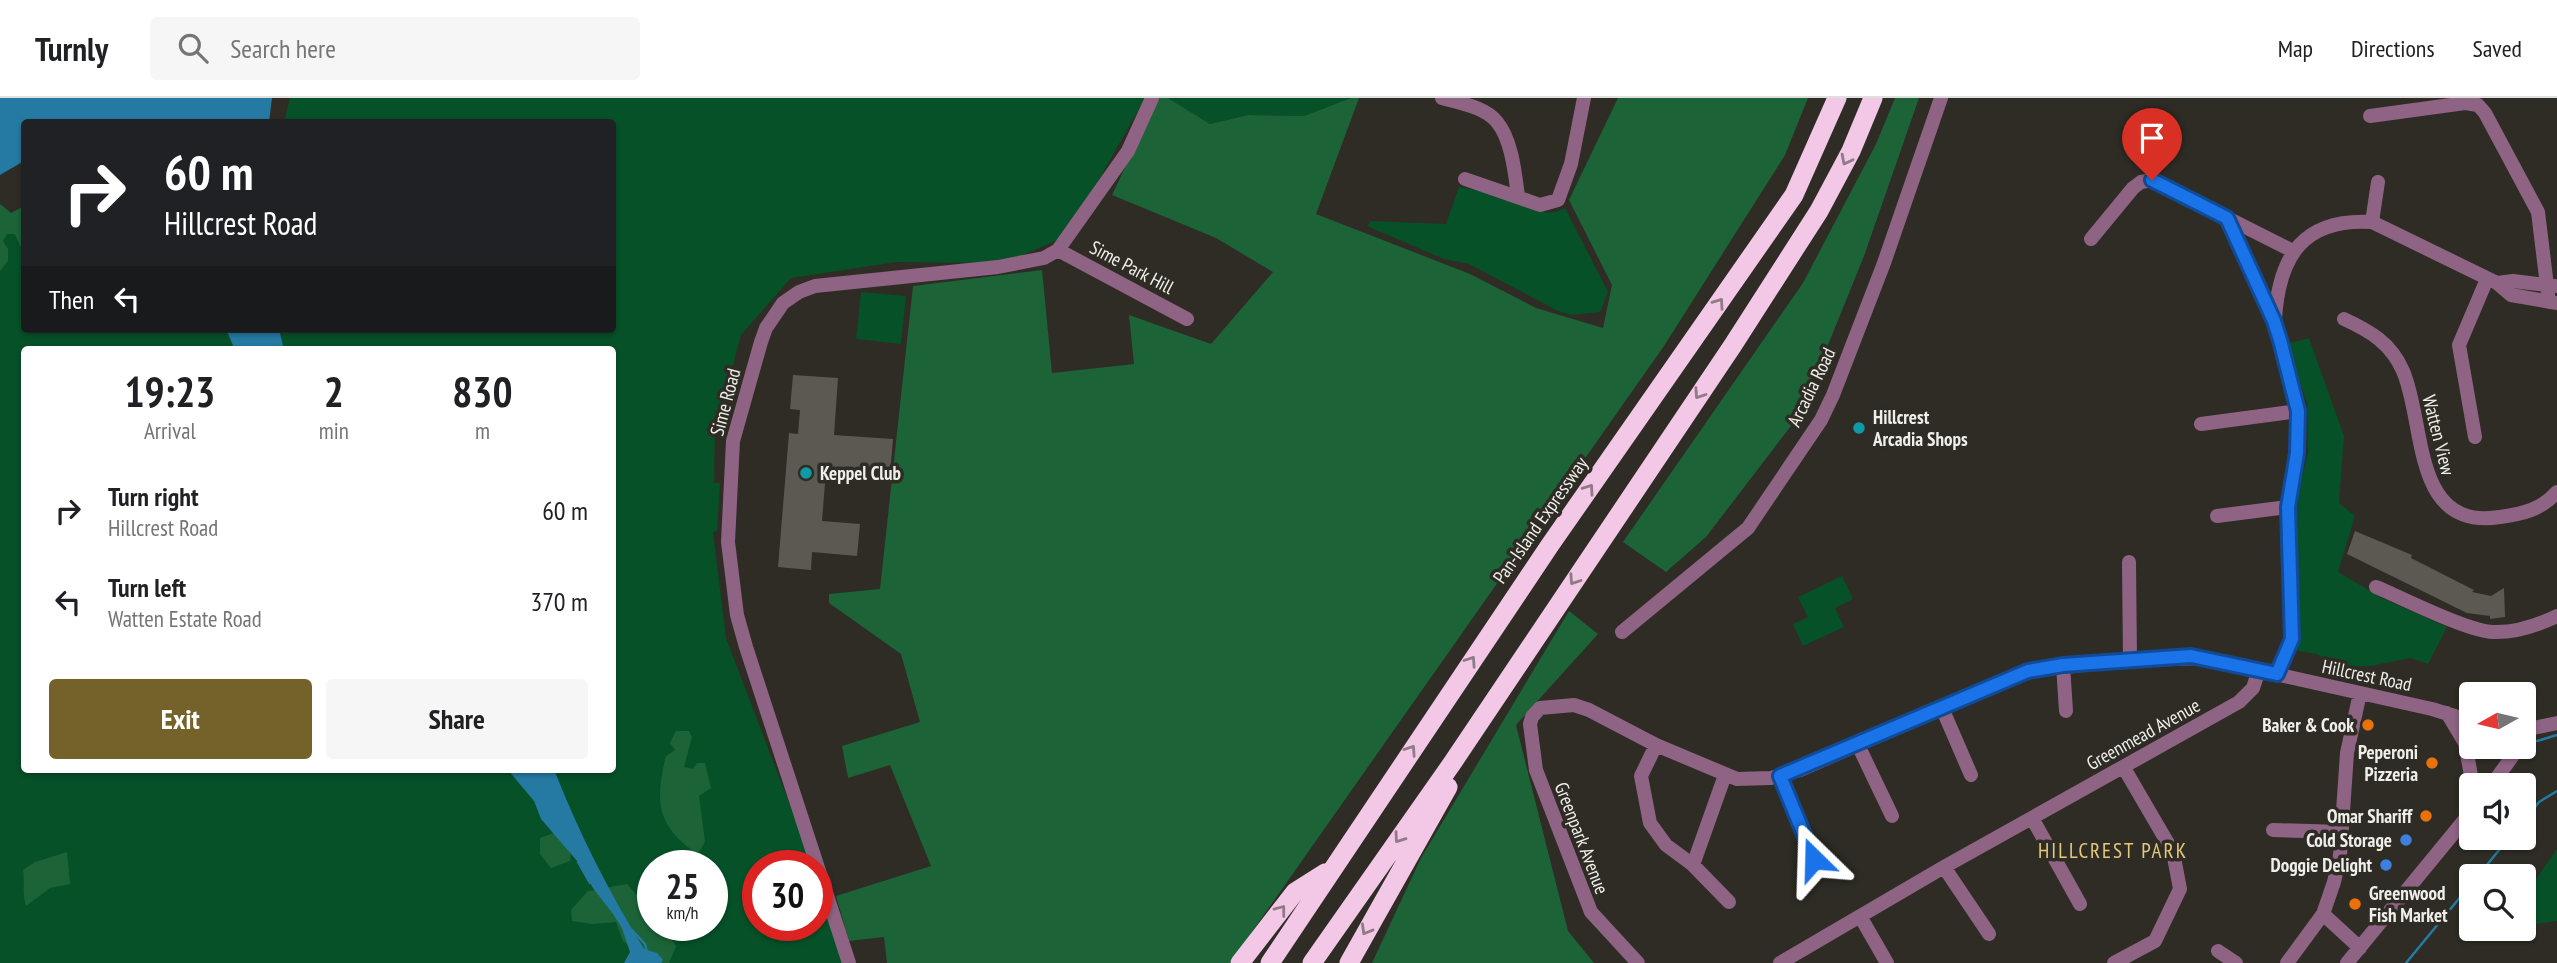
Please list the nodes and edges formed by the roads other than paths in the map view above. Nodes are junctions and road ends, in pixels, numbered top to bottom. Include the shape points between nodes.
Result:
1 (1152, 98) edge
2 (1442, 98) edge
3 (1584, 98) edge
4 (1837, 98) edge
5 (1873, 98) edge
6 (1941, 98) edge
7 (2370, 116) dead end
8 (1465, 179) dead end
9 (2378, 182) dead end
10 (1518, 196) junction
11 (2227, 218) junction
12 (2372, 222) junction
13 (2091, 239) dead end
14 (1058, 250) junction
15 (2293, 251) junction
16 (2492, 281) junction
17 (2552, 286) edge
18 (2553, 303) edge
19 (1187, 319) dead end
20 (2344, 319) dead end
21 (2274, 321) junction
22 (2298, 411) junction
23 (2201, 424) dead end
24 (2475, 437) dead end
25 (2557, 492) edge
26 (2288, 507) junction
27 (2217, 516) dead end
28 (2129, 562) dead end
29 (2376, 587) dead end
30 (2557, 616) edge
31 (1622, 632) dead end
32 (2130, 660) junction
33 (2063, 665) junction
34 (2259, 670) junction
35 (2277, 674) junction
36 (2360, 693) junction
37 (1942, 708) junction
38 (1536, 710) joint
39 (2066, 711) dead end
40 (2447, 713) junction
41 (2459, 717) edge
42 (2557, 723) edge
43 (2459, 727) edge
44 (2536, 730) edge
45 (1656, 744) junction
46 (1858, 745) junction
47 (2507, 760) edge
48 (2511, 760) edge
49 (1452, 762) junction
50 (2508, 765) junction
51 (2124, 768) junction
52 (2502, 773) edge
53 (1724, 775) junction
54 (1971, 775) dead end
55 (1780, 776) junction
56 (1892, 816) dead end
57 (2032, 818) junction
58 (2459, 827) edge
59 (2273, 830) dead end
60 (2342, 832) junction
61 (1814, 859) dead end
62 (1693, 865) junction
63 (1332, 867) junction
64 (1944, 867) junction
65 (1728, 902) dead end
66 (2080, 904) dead end
67 (2323, 914) junction
68 (1860, 916) junction
69 (1989, 934) dead end
70 (2360, 947) junction
71 (2218, 950) dead end
72 (849, 963) edge
73 (1240, 963) edge
74 (1270, 963) edge
75 (1312, 963) edge
76 (1349, 963) edge
77 (1637, 963) edge
78 (1780, 963) edge
79 (1887, 963) edge
80 (2114, 963) edge
81 (2236, 963) edge
82 (2287, 963) edge
83 (2347, 963) edge

1 - 14 street via 1128,151
2 - 10 street via 1474,107 1497,122 1513,159
3 - 10 street via 1572,164 1558,200 1540,205
63 -> 4 highway, Pan-Island Expressway via 1549,545 1794,195
5 -> 49 highway via 1819,211
6 - 31 street, Arcadia Road via 1884,264 1821,420 1748,527
7 - 17 street via 2465,103 2478,106 2538,212
8 - 10 street
9 - 12 street
11 - 13 street via 2148,180 2133,188
11 - 15 street
11 - 21 street
12 - 15 street via 2324,227 2310,233
12 - 16 street
14 - 19 street, Sime Park Hill
14 - 72 street, Sime Road via 1044,258 998,267 815,285 799,292 783,303 766,328 738,414 728,542 737,615
15 - 21 street via 2281,278
16 - 17 street
16 - 18 street via 2511,295
16 - 24 street via 2459,345
17 - 18 street
20 - 25 street, Watten View via 2388,346 2403,371 2431,487 2446,505 2473,518 2489,519 2524,514
21 - 22 street
22 - 23 street
22 - 26 street
26 - 27 street
26 - 35 street via 2292,639
28 - 32 street
29 - 30 street via 2494,632 2536,626
32 - 33 street, Hillcrest Road
32 - 34 street, Hillcrest Road via 2191,656
33 - 37 street, Hillcrest Road via 2028,671
33 - 39 street
34 - 35 street, Hillcrest Road
34 - 51 street, Greenmead Avenue via 2253,688 2239,702
35 - 36 street, Hillcrest Road
36 - 40 street, Hillcrest Road
36 - 60 street via 2347,753
37 - 46 street, Hillcrest Road
37 - 54 street
38 - 45 street, Hillcrest Road via 1574,705
38 - 77 street, Greenpark Avenue via 1530,734 1536,770 1572,869 1596,921
40 - 41 street, Hillcrest Road
40 - 43 street
42 - 44 street
45 - 53 street, Hillcrest Road
45 - 62 street via 1641,776 1650,823 1666,845
46 - 55 street, Hillcrest Road
46 - 56 street
47 - 50 street
48 - 50 street
49 -> 75 highway
49 -> 76 highway via 1447,789
50 - 52 street
51 - 57 street, Greenmead Avenue
51 - 80 street via 2173,852 2180,889 2155,941
53 - 55 street, Hillcrest Road via 1737,779
53 - 62 street
55 - 61 street
57 - 64 street, Greenmead Avenue
57 - 66 street
58 - 70 street
59 - 60 street
60 - 67 street via 2336,874
62 - 65 street
73 -> 63 highway via 1295,892
63 - 74 highway, Pan-Island Expressway
64 - 68 street, Greenmead Avenue
64 - 69 street
67 - 70 street
67 - 82 street
68 - 78 street, Greenmead Avenue
68 - 79 street
70 - 83 street
71 - 81 street

